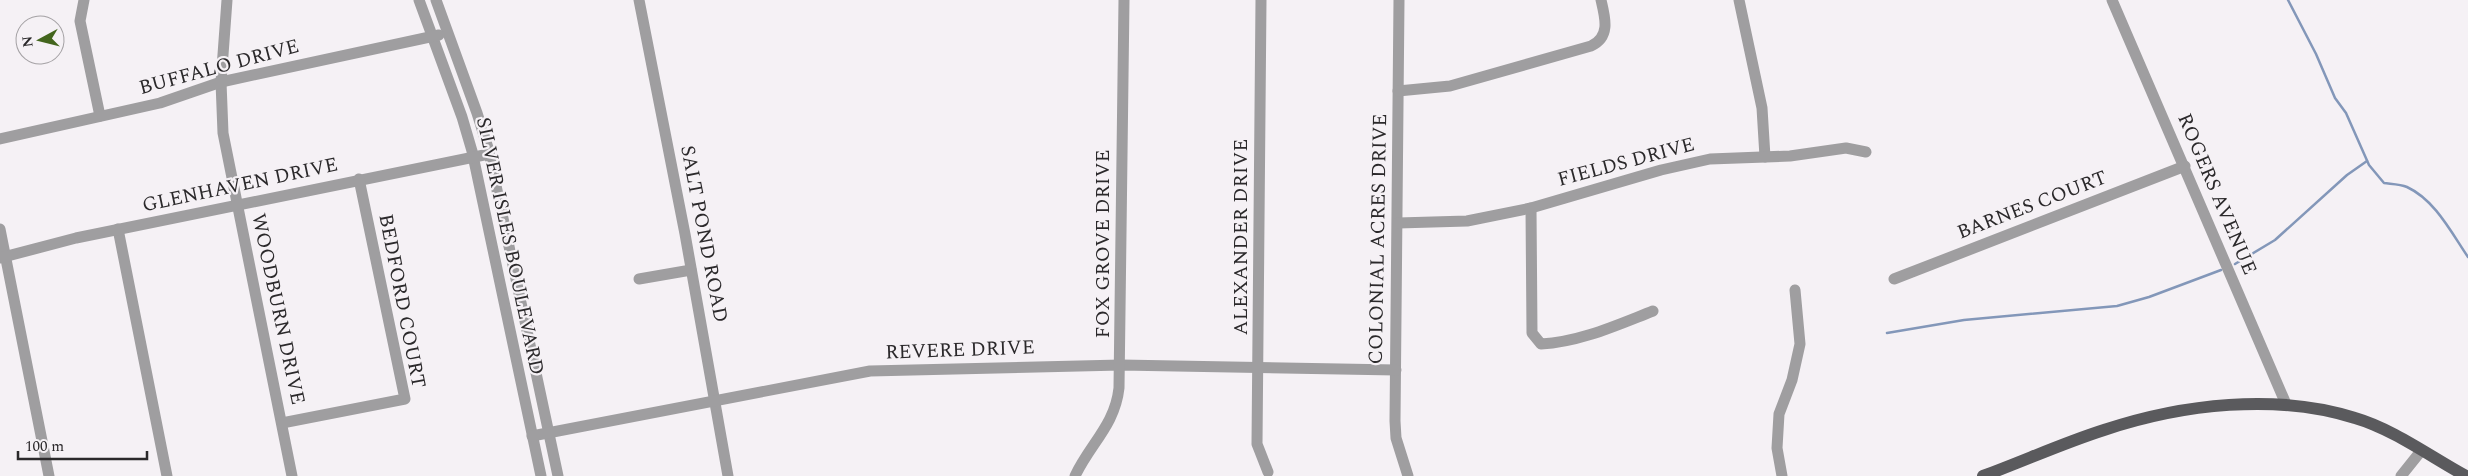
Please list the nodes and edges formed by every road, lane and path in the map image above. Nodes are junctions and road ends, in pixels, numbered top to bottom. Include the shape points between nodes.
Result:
1 (84, 0) edge
2 (227, 0) edge
3 (419, 0) edge
4 (436, 0) edge
5 (639, 0) edge
6 (1124, 0) edge
7 (1261, 0) edge
8 (1399, 0) edge
9 (1601, 0) edge
10 (1739, 0) edge
11 (2112, 0) edge
12 (448, 32) junction
13 (433, 36) junction
14 (221, 82) junction
15 (1398, 91) junction
16 (100, 116) junction
17 (0, 139) edge
18 (1866, 152) dead end
19 (489, 154) junction
20 (473, 157) junction
21 (1765, 157) junction
22 (2184, 166) junction
23 (359, 180) junction
24 (237, 205) junction
25 (1531, 208) junction
26 (1398, 223) junction
27 (0, 229) edge
28 (118, 230) junction
29 (3, 257) edge
30 (691, 270) junction
31 (1894, 279) dead end
32 (639, 280) dead end
33 (1795, 290) dead end
34 (1653, 311) dead end
35 (1121, 365) junction
36 (1258, 366) junction
37 (1396, 370) junction
38 (716, 400) junction
39 (2286, 404) junction
40 (282, 423) junction
41 (547, 433) junction
42 (532, 436) junction
43 (2420, 451) junction
44 (1268, 472) dead end
45 (49, 476) edge
46 (167, 476) edge
47 (292, 476) edge
48 (541, 476) edge
49 (558, 476) edge
50 (728, 476) edge
51 (1075, 476) edge
52 (1408, 476) edge
53 (1782, 476) edge
54 (1983, 476) edge
55 (2401, 476) edge
56 (2466, 476) edge

1 - 16 street via 80,21
2 - 14 street, WOODBURN DRIVE
3 - 13 street, SILVER ISLES BOULEVARD
4 - 12 street, SILVER ISLES BOULEVARD
5 - 30 street, SALT POND ROAD
6 - 35 street, FOX GROVE DRIVE
7 - 36 street, ALEXANDER DRIVE
8 - 15 street, COLONIAL ACRES DRIVE
9 - 15 street via 1605,29 1597,43 1450,86
10 - 21 street via 1762,108
11 - 22 street, ROGERS AVENUE
12 - 13 street, BUFFALO DRIVE
12 - 19 street, SILVER ISLES BOULEVARD
13 - 14 street, BUFFALO DRIVE
13 - 20 street, SILVER ISLES BOULEVARD
14 - 16 street, BUFFALO DRIVE via 160,103
14 - 24 street, WOODBURN DRIVE via 223,133
15 - 26 street, COLONIAL ACRES DRIVE
16 - 17 street, BUFFALO DRIVE
18 - 21 street, FIELDS DRIVE via 1846,148
19 - 20 street, GLENHAVEN DRIVE
19 - 41 street, SILVER ISLES BOULEVARD
20 - 23 street, GLENHAVEN DRIVE
20 - 42 street, SILVER ISLES BOULEVARD
21 - 25 street, FIELDS DRIVE via 1710,159
22 - 31 street, BARNES COURT
22 - 39 street, ROGERS AVENUE
23 - 24 street, GLENHAVEN DRIVE
23 - 40 street, BEDFORD COURT via 405,399
24 - 28 street, GLENHAVEN DRIVE
24 - 40 street, WOODBURN DRIVE
25 - 26 street, FIELDS DRIVE via 1467,221
25 - 34 street via 1532,333 1541,344 1600,332
26 - 37 street, COLONIAL ACRES DRIVE
27 - 29 street
28 - 29 street, GLENHAVEN DRIVE via 38,246
28 - 46 street
29 - 45 street
30 - 32 street
30 - 38 street, SALT POND ROAD
33 - 53 street via 1800,344 1780,414 1777,448
35 - 36 street, REVERE DRIVE
35 - 38 street, REVERE DRIVE via 870,372
35 - 51 street, FOX GROVE DRIVE via 1118,400 1112,418
36 - 37 street, REVERE DRIVE
36 - 44 street, ALEXANDER DRIVE via 1257,444
37 - 52 street, COLONIAL ACRES DRIVE via 1396,438
38 - 41 street, REVERE DRIVE
38 - 50 street, SALT POND ROAD
39 - 43 main road via 2332,411 2374,424
39 - 54 main road via 2199,409 2138,420
40 - 47 street, WOODBURN DRIVE
41 - 42 street, REVERE DRIVE
41 - 49 street, SILVER ISLES BOULEVARD
42 - 48 street, SILVER ISLES BOULEVARD
43 - 55 street
43 - 56 main road

